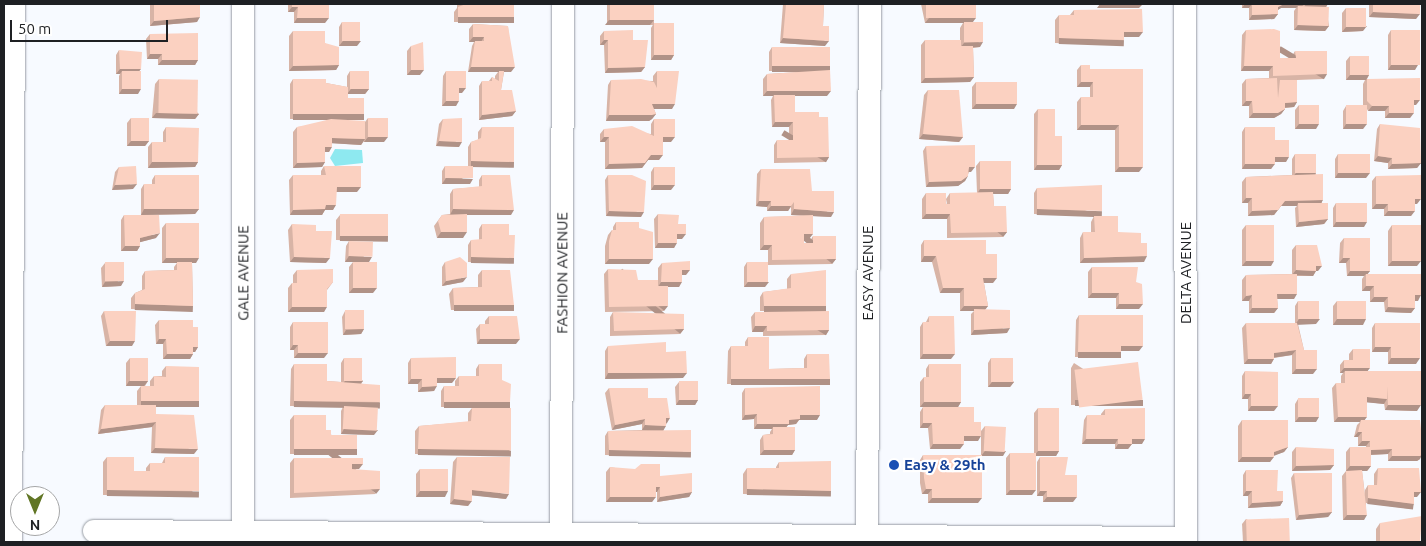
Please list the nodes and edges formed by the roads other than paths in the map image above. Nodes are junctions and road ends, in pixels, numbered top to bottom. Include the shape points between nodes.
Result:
1 (11, 4) edge
2 (243, 4) edge
3 (563, 4) edge
4 (870, 4) edge
5 (1185, 4) edge
6 (94, 531) dead end
7 (243, 536) edge
8 (561, 538) edge
9 (867, 539) edge
10 (1186, 540) edge
11 (8, 542) edge

1 - 11 highway
2 - 7 street, GALE AVENUE
3 - 8 street, FASHION AVENUE
4 - 9 street, EASY AVENUE
5 - 10 street, DELTA AVENUE
6 - 7 street
7 - 8 street
8 - 9 street
9 - 10 street

